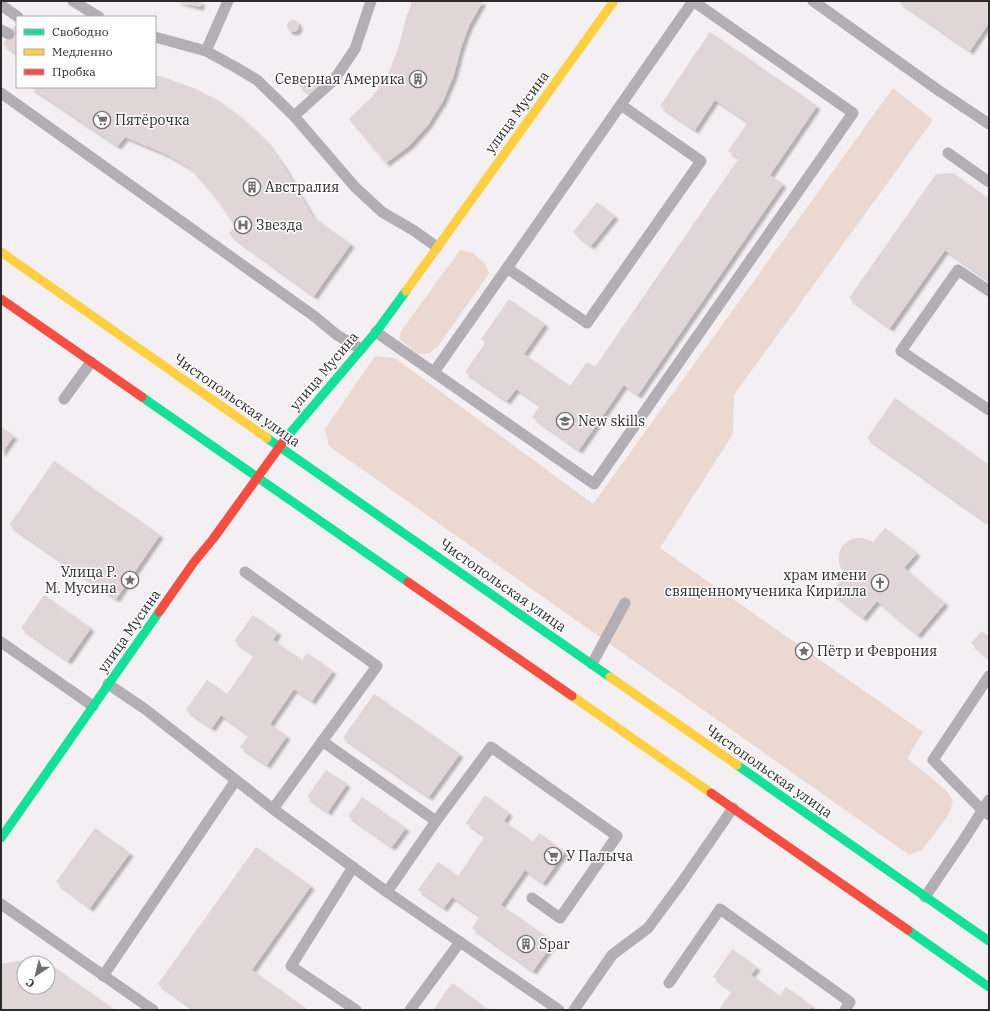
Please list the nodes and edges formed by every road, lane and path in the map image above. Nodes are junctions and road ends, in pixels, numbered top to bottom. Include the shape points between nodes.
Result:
1 (73, 1) edge
2 (228, 1) edge
3 (371, 1) edge
4 (614, 1) edge
5 (813, 1) edge
6 (1, 5) edge
7 (17, 16) edge
8 (97, 16) edge
9 (156, 37) edge
10 (206, 51) junction
11 (1, 93) edge
12 (621, 105) junction
13 (294, 116) junction
14 (987, 118) edge
15 (948, 153) dead end
16 (989, 182) edge
17 (437, 247) junction
18 (1, 252) edge
19 (507, 268) junction
20 (989, 291) edge
21 (1, 299) edge
22 (376, 332) junction
23 (362, 349) junction
24 (91, 362) junction
25 (434, 372) junction
26 (64, 399) dead end
27 (989, 410) edge
28 (280, 446) junction
29 (257, 477) junction
30 (245, 572) dead end
31 (625, 603) dead end
32 (1, 642) edge
33 (592, 664) junction
34 (989, 676) edge
35 (108, 684) junction
36 (93, 706) junction
37 (322, 741) junction
38 (236, 780) junction
39 (989, 800) edge
40 (732, 808) junction
41 (273, 809) junction
42 (985, 812) edge
43 (436, 821) junction
44 (1, 838) edge
45 (353, 867) junction
46 (387, 892) junction
47 (925, 897) junction
48 (532, 898) dead end
49 (1, 904) edge
50 (989, 941) edge
51 (460, 942) junction
52 (103, 976) junction
53 (669, 983) dead end
54 (989, 987) edge
55 (153, 1010) edge
56 (356, 1010) edge
57 (410, 1010) edge
58 (559, 1010) edge
59 (574, 1010) edge
60 (845, 1010) edge

1 - 8 lane
2 - 10 lane
3 - 13 lane via 355,49 334,80
4 - 17 main road, улица Мусина
5 - 14 lane via 938,90
6 - 7 lane
9 - 10 lane
10 - 13 lane via 257,80
11 - 23 lane via 337,335
12 - 19 lane
12 - 19 lane via 701,161 615,284 587,323
12 - 25 lane via 693,1 853,113 594,484
13 - 17 lane via 355,187 382,212
15 - 16 lane
17 - 22 main road, улица Мусина
18 - 28 main road, Чистопольская улица
19 - 25 lane
20 - 27 lane via 958,270 900,352
21 - 24 main road
22 - 23 main road, улица Мусина
22 - 25 lane
23 - 28 main road, улица Мусина
24 - 26 lane
24 - 29 main road
28 - 29 main road, улица Мусина
28 - 33 main road, Чистопольская улица
29 - 35 main road, улица Мусина
29 - 40 main road
30 - 37 lane via 377,666
31 - 33 lane
32 - 36 lane
33 - 47 main road, Чистопольская улица
34 - 42 lane via 933,760
35 - 36 main road, улица Мусина
35 - 38 lane via 145,709
36 - 44 main road, улица Мусина
37 - 41 lane
37 - 43 lane
38 - 41 lane
38 - 52 lane
39 - 42 lane
40 - 54 main road
40 - 59 lane via 648,928 612,955
41 - 45 lane
42 - 47 lane
43 - 46 lane
43 - 48 lane via 491,747 617,836 560,918
45 - 46 lane
45 - 56 lane via 291,966
46 - 51 lane
47 - 50 main road, Чистопольская улица
49 - 52 lane
51 - 57 lane
51 - 58 lane
52 - 55 lane
53 - 60 lane via 720,909 850,1002

